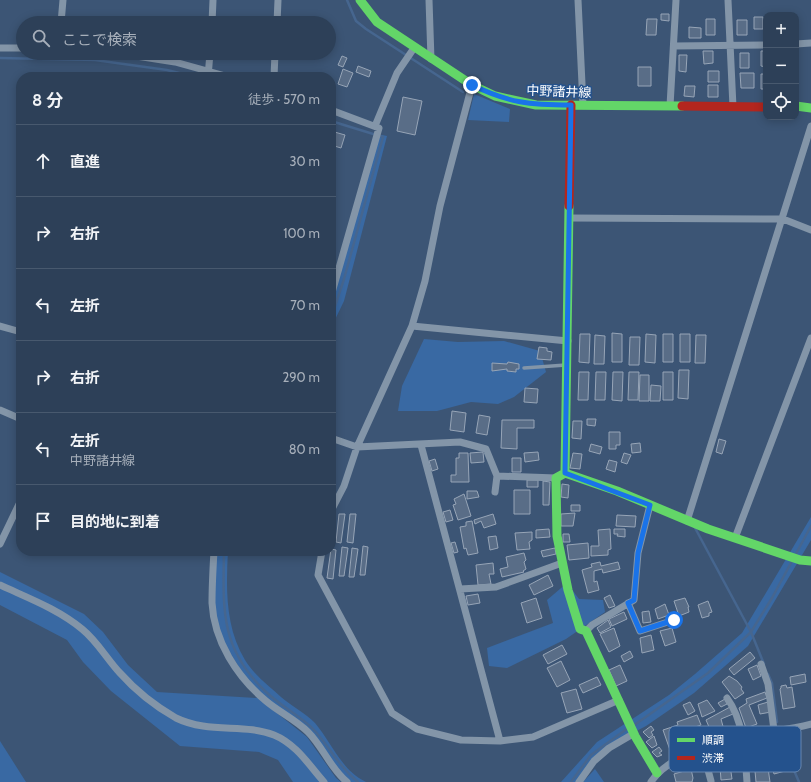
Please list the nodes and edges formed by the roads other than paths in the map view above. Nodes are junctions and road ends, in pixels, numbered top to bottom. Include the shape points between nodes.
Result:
1 (62, 0) edge
2 (213, 0) edge
3 (278, 0) edge
4 (360, 0) edge
5 (429, 0) edge
6 (578, 0) edge
7 (676, 0) edge
8 (728, 0) edge
9 (61, 16) edge
10 (212, 16) edge
11 (277, 16) edge
12 (811, 43) edge
13 (799, 44) edge
14 (763, 45) edge
15 (674, 46) junction
16 (729, 46) junction
17 (0, 48) edge
18 (16, 48) edge
19 (414, 48) junction
20 (432, 59) junction
21 (162, 60) edge
22 (210, 60) edge
23 (275, 60) edge
24 (203, 72) edge
25 (209, 72) edge
26 (274, 72) edge
27 (472, 85) junction
28 (571, 105) junction
29 (583, 105) junction
30 (670, 106) junction
31 (799, 106) edge
32 (733, 107) junction
33 (763, 107) edge
34 (811, 108) edge
35 (336, 112) edge
36 (375, 126) junction
37 (811, 126) edge
38 (569, 218) junction
39 (783, 219) junction
40 (811, 230) edge
41 (336, 278) edge
42 (0, 326) edge
43 (412, 326) junction
44 (16, 331) edge
45 (811, 338) edge
46 (568, 341) junction
47 (568, 365) junction
48 (524, 368) dead end
49 (0, 410) edge
50 (16, 417) edge
51 (336, 440) edge
52 (421, 445) junction
53 (358, 447) junction
54 (565, 473) junction
55 (497, 476) junction
56 (556, 478) junction
57 (495, 492) dead end
58 (336, 501) edge
59 (650, 505) junction
60 (16, 510) edge
61 (688, 520) junction
62 (734, 538) junction
63 (0, 544) edge
64 (214, 556) edge
65 (321, 556) edge
66 (811, 562) edge
67 (562, 563) junction
68 (0, 585) edge
69 (460, 589) junction
70 (628, 603) junction
71 (674, 620) dead end
72 (586, 631) junction
73 (761, 664) dead end
74 (727, 698) dead end
75 (619, 700) junction
76 (811, 724) edge
77 (740, 726) edge
78 (773, 726) edge
79 (799, 726) edge
80 (634, 734) junction
81 (500, 741) junction
82 (669, 764) edge
83 (708, 772) edge
84 (746, 772) edge
85 (657, 773) junction
86 (324, 782) edge
87 (347, 782) edge
88 (579, 782) edge
89 (652, 782) edge
90 (711, 782) edge
91 (747, 782) edge

1 - 9 street
2 - 10 street
3 - 11 street
4 - 19 street, 中野諸井線 via 377,22
5 - 20 street
6 - 29 street
7 - 15 street
8 - 16 street
12 - 13 street
14 - 16 street
15 - 16 street
15 - 30 street
16 - 32 street
17 - 18 street
19 - 20 street, 中野諸井線
19 - 36 street via 397,73
20 - 27 street, 中野諸井線
21 - 24 street
22 - 25 street
23 - 26 street
27 - 28 street, 中野諸井線 via 516,102
27 - 43 street
28 - 29 street, 中野諸井線
28 - 38 street
29 - 30 street, 中野諸井線
30 - 32 street, 中野諸井線
31 - 34 street
32 - 33 street, 中野諸井線
35 - 36 street
36 - 41 street via 379,128
37 - 39 street
38 - 39 street
38 - 46 street
39 - 40 street
39 - 61 street
42 - 44 street
43 - 46 street
43 - 53 street
45 - 62 street
46 - 47 street
47 - 48 lane
47 - 54 street
49 - 50 street
51 - 53 street
52 - 53 street
52 - 55 street via 460,442 486,449
52 - 69 street
53 - 58 street
54 - 56 street
54 - 59 street
55 - 56 street
55 - 57 street
56 - 67 street via 557,536
59 - 61 street
59 - 70 street via 638,553 634,600
60 - 63 street
61 - 62 street
62 - 66 street
64 - 87 street via 213,608 217,631 230,659 247,683 266,701 308,732 332,767
65 - 81 street via 318,575 392,713 417,729 462,740
67 - 69 street via 496,587
67 - 72 street via 580,629
68 - 86 street via 64,616 84,630 137,691 157,707 199,726 273,734 296,749
69 - 81 street
70 - 71 street via 640,631
70 - 72 street
72 - 75 street
73 - 78 street via 768,684
74 - 77 street via 735,708
75 - 80 street
75 - 81 street via 533,736
76 - 79 street
80 - 85 street
80 - 88 street via 604,752
82 - 85 street
83 - 90 street
84 - 91 street
85 - 89 street

